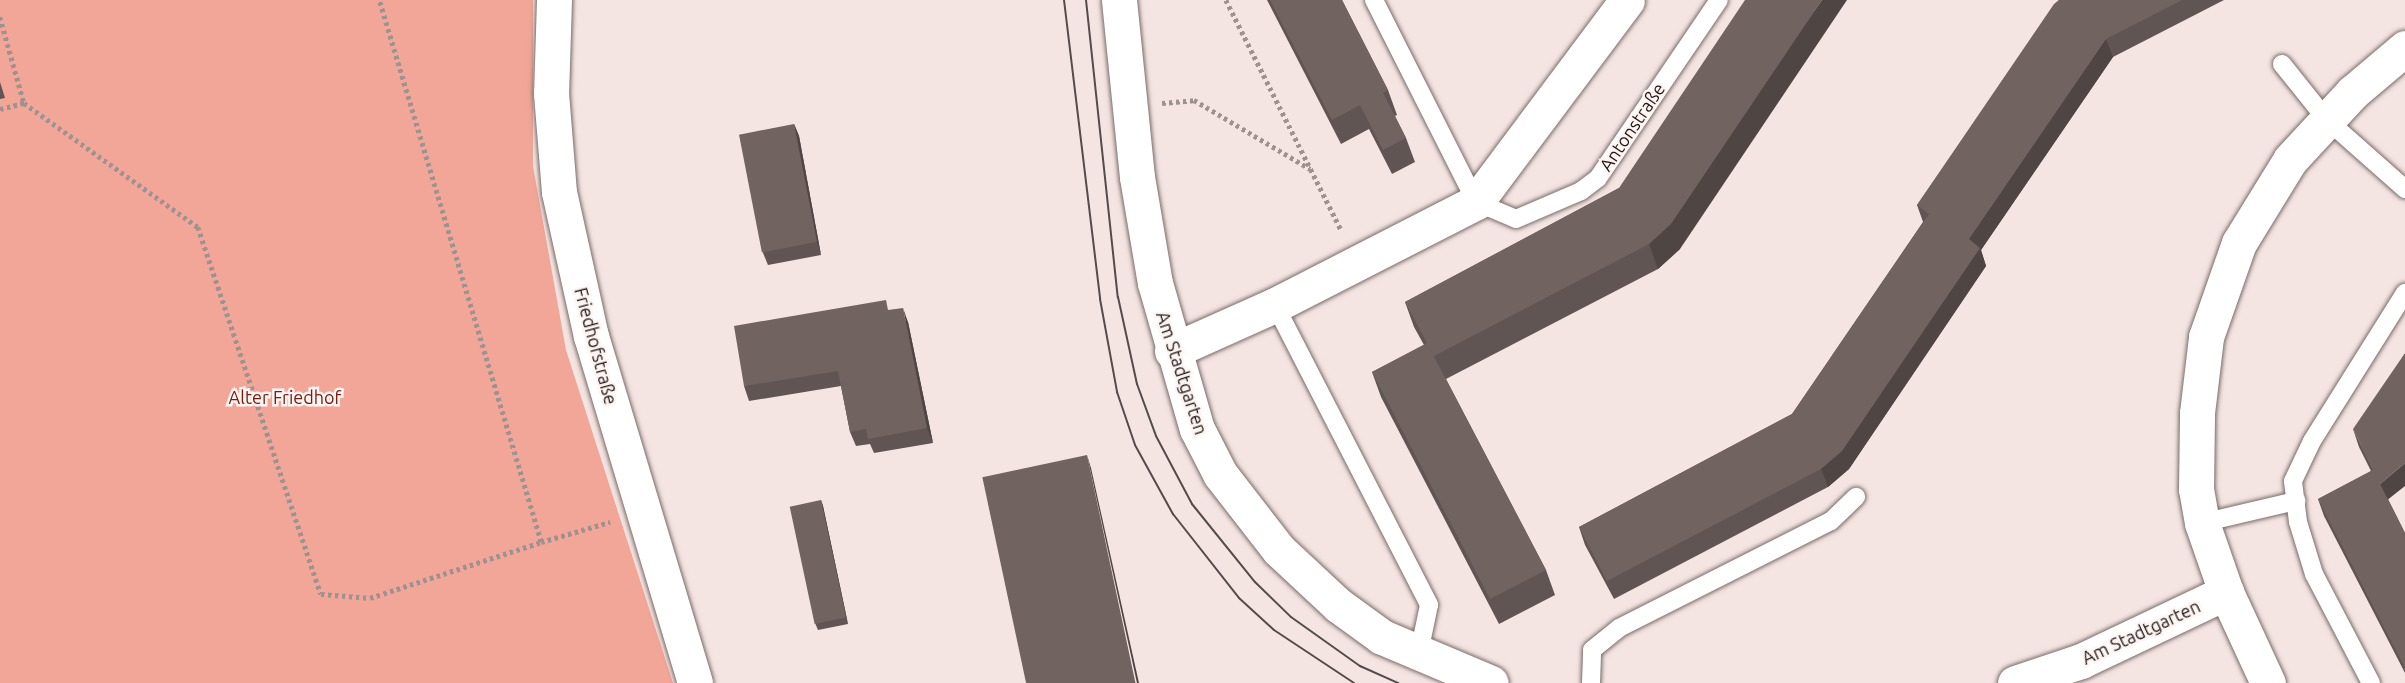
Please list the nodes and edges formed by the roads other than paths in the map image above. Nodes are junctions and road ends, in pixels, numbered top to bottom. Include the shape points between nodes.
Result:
1 (554, 0) edge
2 (1119, 0) edge
3 (1374, 0) edge
4 (1627, 0) edge
5 (1719, 0) edge
6 (2405, 48) edge
7 (2282, 64) dead end
8 (2326, 119) junction
9 (2405, 190) edge
10 (1476, 202) junction
11 (2405, 293) edge
12 (1275, 305) junction
13 (1172, 351) junction
14 (1856, 498) dead end
15 (2295, 501) junction
16 (2202, 523) junction
17 (2226, 592) junction
18 (1419, 653) junction
19 (695, 683) edge
20 (1491, 683) edge
21 (1591, 683) edge
22 (2015, 683) edge
23 (2268, 683) edge
24 (2371, 683) edge

1 - 19 street, Friedhofstraße via 551,93 559,192 591,336
2 - 13 street, Am Stadtgarten via 1155,283
3 - 10 lane
4 - 10 street
5 - 10 lane, Antonstraße via 1591,185 1516,219
6 - 8 street
7 - 8 lane
8 - 9 lane
8 - 16 street via 2262,202 2219,290 2206,337 2197,413 2196,489
10 - 12 street
11 - 15 lane via 2312,442 2293,481
12 - 13 street
12 - 18 lane via 1429,605
13 - 18 street, Am Stadtgarten via 1197,429 1220,474 1266,534 1338,605 1382,637
14 - 21 lane via 1832,521 1619,628 1592,650
15 - 16 lane
15 - 24 lane via 2314,574
16 - 17 street
17 - 22 street, Am Stadtgarten via 2081,661
17 - 23 street
18 - 20 street, Am Stadtgarten

